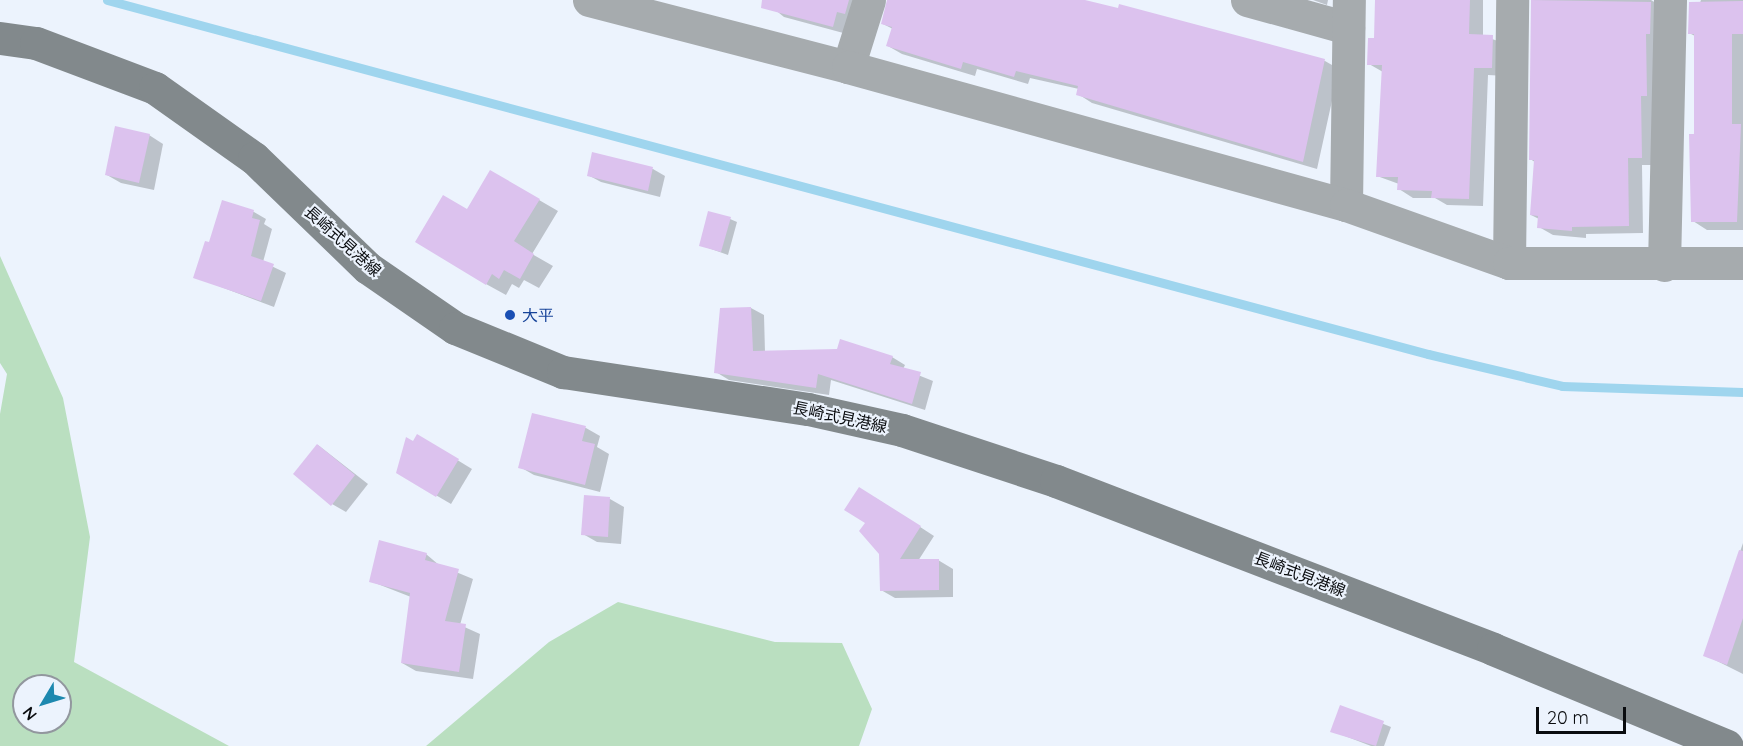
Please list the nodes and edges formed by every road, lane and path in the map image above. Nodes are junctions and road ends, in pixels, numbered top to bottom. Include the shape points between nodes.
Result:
1 (589, 0) edge
2 (869, 0) edge
3 (1247, 0) edge
4 (1512, 0) edge
5 (1670, 0) edge
6 (1349, 14) edge
7 (0, 38) edge
8 (848, 67) junction
9 (1346, 205) junction
10 (1509, 263) junction
11 (1743, 263) edge
12 (1664, 265) junction
13 (1727, 746) edge

1 - 8 street
2 - 8 street
3 - 6 street
4 - 10 street
5 - 12 street
6 - 9 street
7 - 13 main road, 長崎式見港線 via 36,42 155,88 254,158 368,268 466,332 563,372 808,409 902,430 1046,477 1493,649
8 - 9 street
9 - 10 street
10 - 12 street
11 - 12 street

